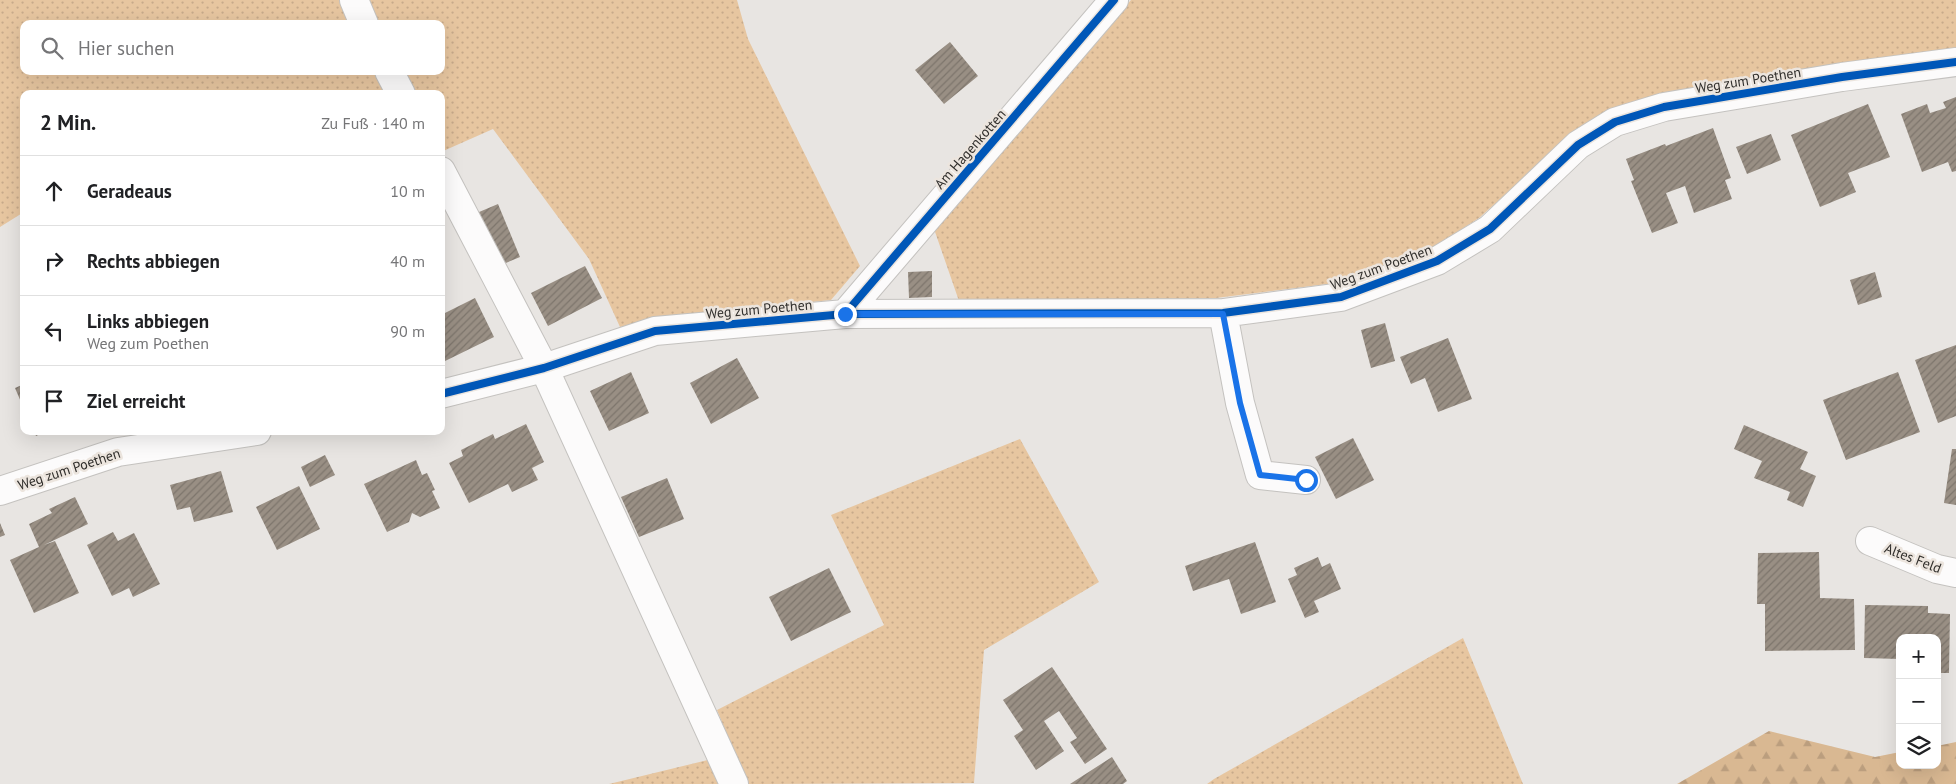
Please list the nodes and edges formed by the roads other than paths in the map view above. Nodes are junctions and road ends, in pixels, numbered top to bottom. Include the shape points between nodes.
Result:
1 (354, 0) edge
2 (1114, 0) edge
3 (362, 20) edge
4 (1956, 62) edge
5 (391, 75) edge
6 (399, 90) edge
7 (445, 179) edge
8 (845, 314) junction
9 (1223, 314) junction
10 (544, 368) junction
11 (445, 393) edge
12 (230, 435) edge
13 (1306, 480) dead end
14 (0, 491) edge
15 (1870, 541) dead end
16 (1956, 573) edge
17 (734, 784) edge

1 - 3 street
2 - 8 street, Am Hagenkotten
4 - 9 street, Weg zum Poethen via 1842,77 1664,107 1615,122 1578,145 1490,229 1437,261 1341,297
5 - 6 street
7 - 10 street
8 - 9 street, Weg zum Poethen
8 - 10 street, Weg zum Poethen via 655,331
9 - 13 street via 1240,403 1260,475
10 - 11 street, Weg zum Poethen
10 - 17 street
12 - 14 street, Weg zum Poethen via 118,452
15 - 16 street, Altes Feld via 1937,570

